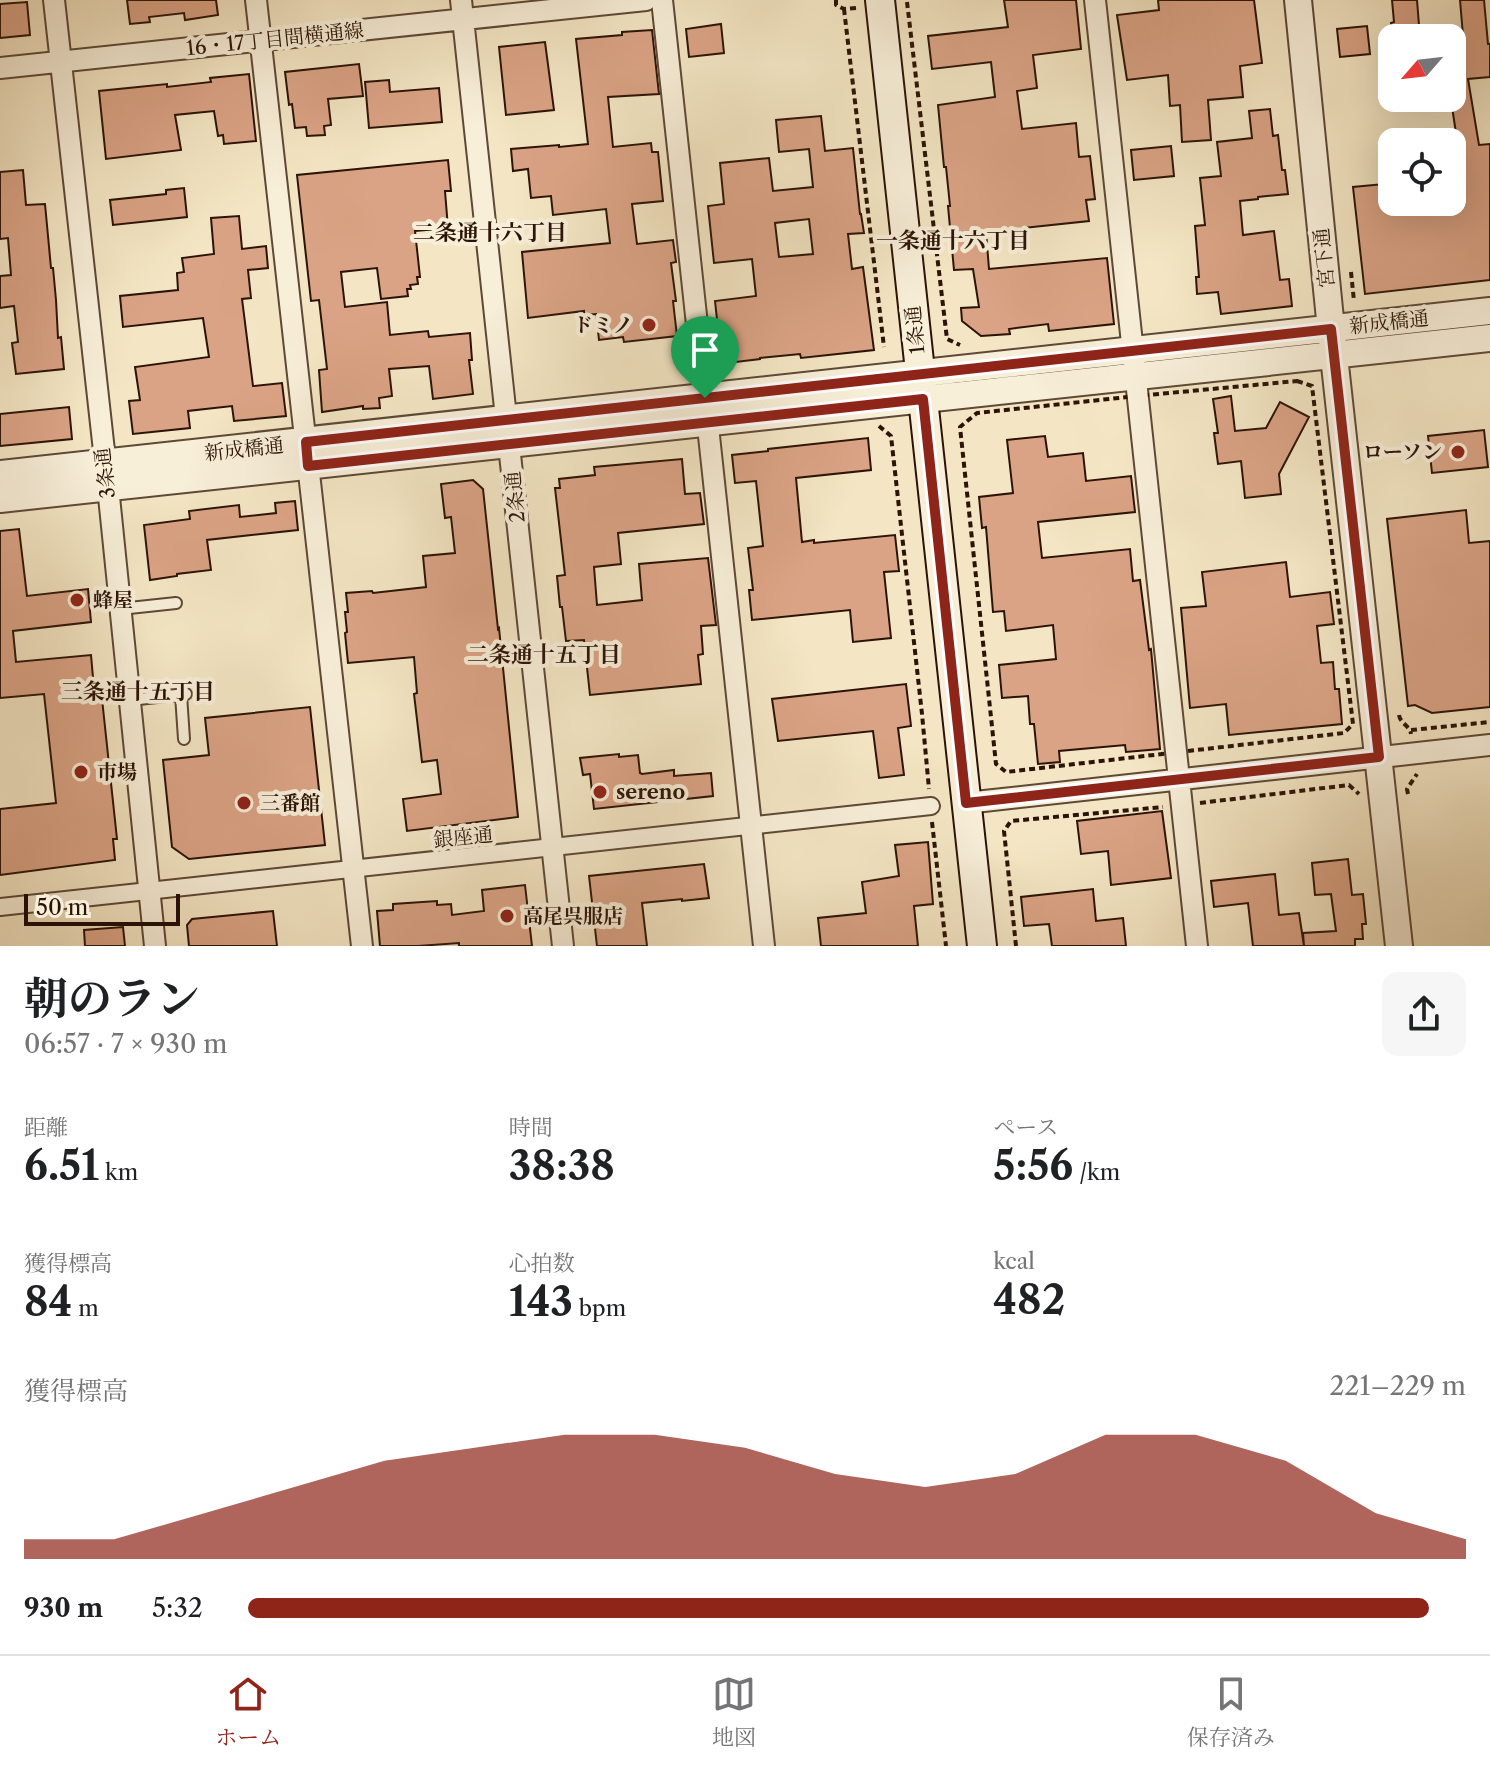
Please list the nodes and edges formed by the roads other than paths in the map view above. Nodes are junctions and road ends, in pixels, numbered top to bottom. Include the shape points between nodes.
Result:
1 (54, 0) edge
2 (256, 0) edge
3 (646, 0) edge
4 (662, 0) edge
5 (1095, 0) edge
6 (1298, 0) edge
7 (899, 1) edge
8 (462, 9) edge
9 (261, 42) junction
10 (61, 61) junction
11 (0, 68) edge
12 (1490, 311) edge
13 (1490, 338) edge
14 (1333, 342) junction
15 (1133, 363) junction
16 (922, 387) junction
17 (706, 410) junction
18 (508, 432) junction
19 (307, 454) junction
20 (0, 474) edge
21 (106, 476) junction
22 (0, 499) edge
23 (176, 603) dead end
24 (120, 609) junction
25 (129, 700) junction
26 (184, 739) dead end
27 (1490, 745) edge
28 (1379, 757) junction
29 (1180, 779) junction
30 (966, 803) junction
31 (931, 806) road end
32 (751, 824) junction
33 (553, 848) junction
34 (353, 868) junction
35 (148, 890) junction
36 (0, 907) edge
37 (155, 946) edge
38 (362, 946) edge
39 (563, 946) edge
40 (764, 946) edge
41 (982, 946) edge
42 (1197, 946) edge
43 (1399, 946) edge

1 - 10 street, 3条通
2 - 9 street
3 - 8 street, 16・17丁目間横通線
4 - 17 street
5 - 15 street
6 - 14 street, 宮下通
7 - 16 main road, 1条通
8 - 9 street, 16・17丁目間横通線
8 - 18 street, 2条通
9 - 10 street, 16・17丁目間横通線
9 - 19 street
10 - 11 street, 16・17丁目間横通線
10 - 21 street, 3条通
12 - 14 street, 新成橋通
13 - 14 street, 新成橋通
14 - 15 street, 新成橋通
14 - 28 street, 宮下通
15 - 16 street, 新成橋通
15 - 29 street
16 - 17 street, 新成橋通
16 - 30 main road, 1条通
17 - 18 street, 新成橋通
17 - 32 street
18 - 19 street, 新成橋通
18 - 33 street, 2条通
19 - 21 street, 新成橋通
19 - 34 street
20 - 21 street, 新成橋通
21 - 22 street, 新成橋通
21 - 24 street, 3条通
23 - 24 lane
24 - 25 street, 3条通
25 - 26 lane via 183,694
25 - 35 street, 3条通
27 - 28 street
28 - 29 street
28 - 43 street, 宮下通
29 - 30 street
29 - 42 street
30 - 41 main road, 1条通
31 - 32 street, 銀座通
32 - 33 street, 銀座通
32 - 40 street
33 - 34 street, 銀座通
33 - 39 street, 2条通
34 - 35 street, 銀座通
34 - 38 street
35 - 36 street, 銀座通
35 - 37 street, 3条通

